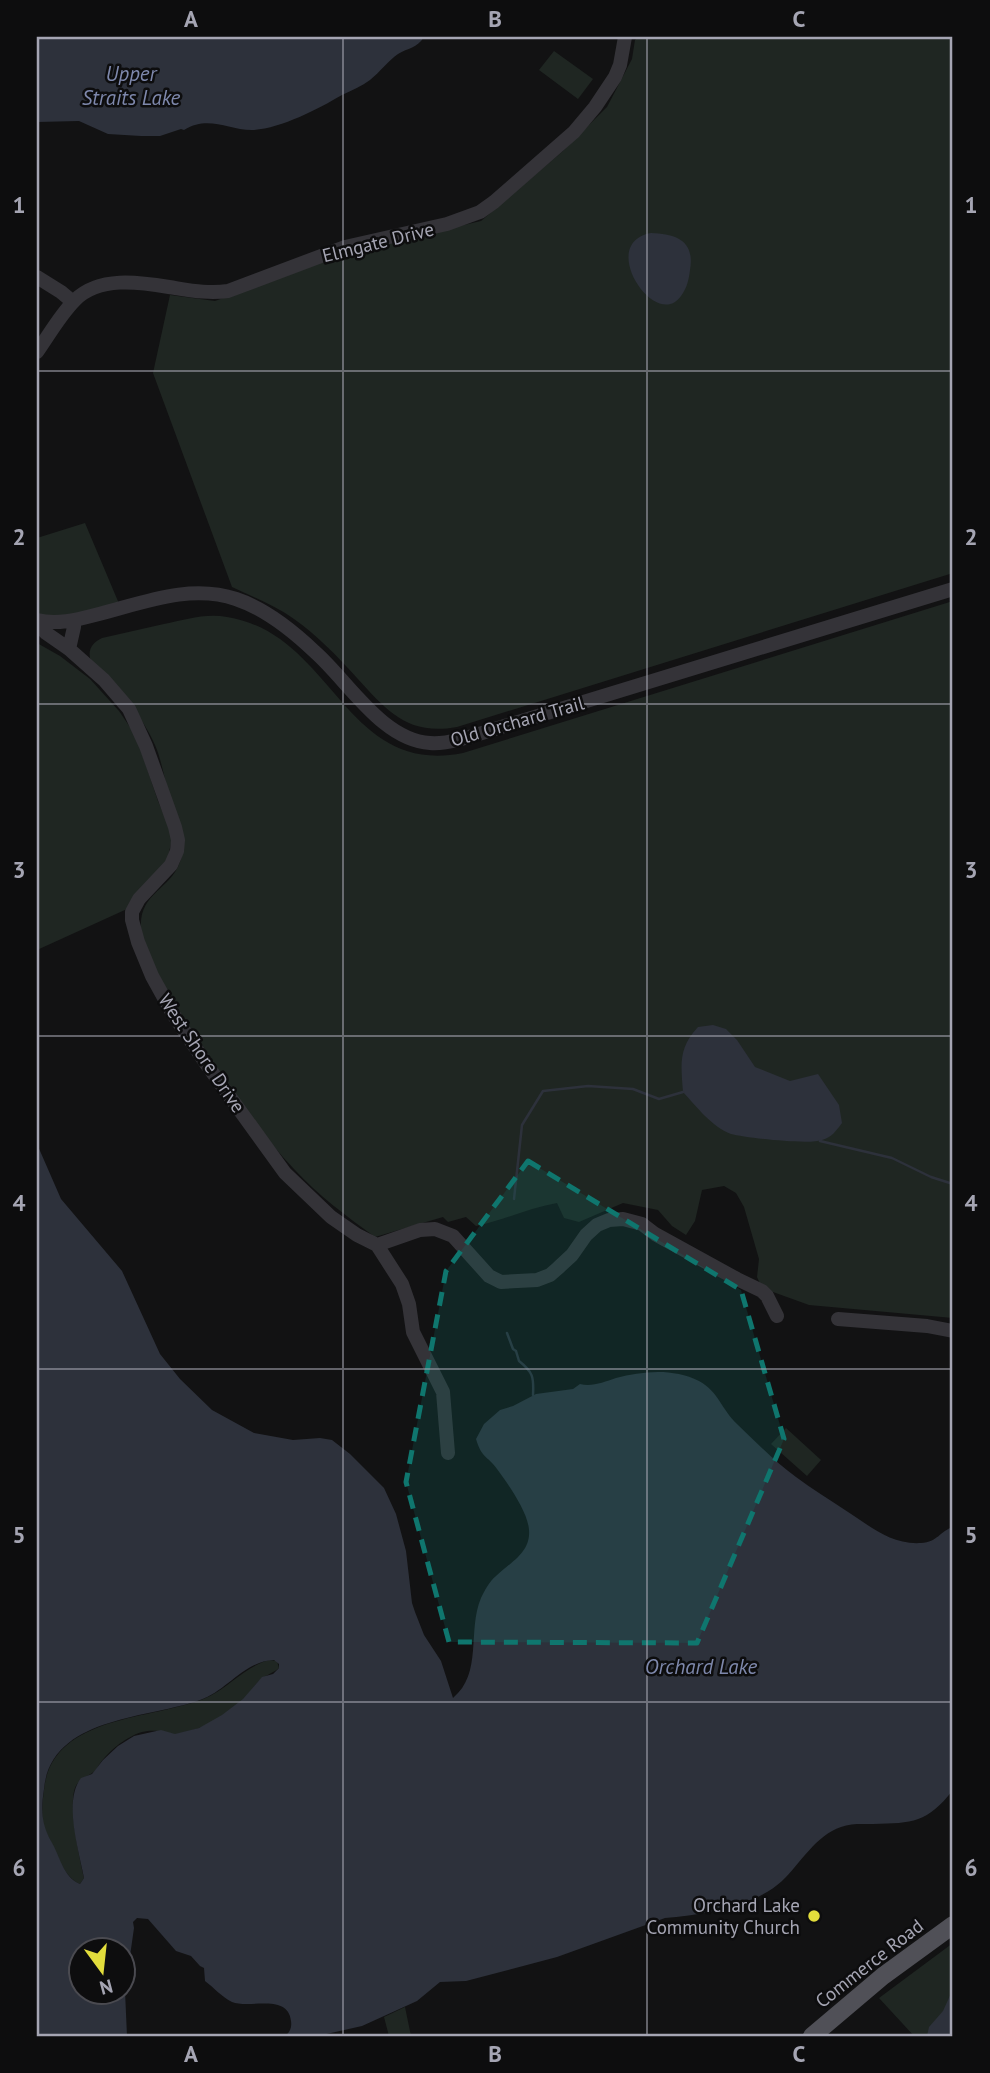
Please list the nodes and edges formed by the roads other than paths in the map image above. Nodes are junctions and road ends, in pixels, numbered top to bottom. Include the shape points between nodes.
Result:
1 (625, 37) edge
2 (37, 277) edge
3 (73, 302) junction
4 (37, 352) edge
5 (953, 589) edge
6 (74, 620) junction
7 (39, 621) edge
8 (69, 649) junction
9 (377, 1245) junction
10 (777, 1316) dead end
11 (838, 1319) dead end
12 (953, 1331) edge
13 (448, 1453) dead end
14 (953, 1925) edge
15 (812, 2036) edge

1 - 3 street, Elmgate Drive via 615,77 586,118 494,202 472,216 345,247 228,291 124,282 94,288
2 - 3 street
3 - 4 street, Elmgate Drive
5 - 6 street, Old Orchard Trail via 508,725 430,743 388,727 315,652 266,612 234,598 181,594
6 - 7 street, Old Orchard Trail
6 - 8 street
7 - 8 street, West Shore Drive via 46,633
8 - 9 street, West Shore Drive via 129,709 175,827 178,840 172,865 132,912 152,976 207,1065 285,1173 331,1216
9 - 10 street via 435,1229 453,1236 489,1276 501,1282 537,1280 558,1268 597,1225 624,1219 642,1224 762,1291
9 - 13 street, West Shore Drive via 402,1284 413,1332 443,1392
11 - 12 street
14 - 15 main road, Commerce Road via 888,1971

